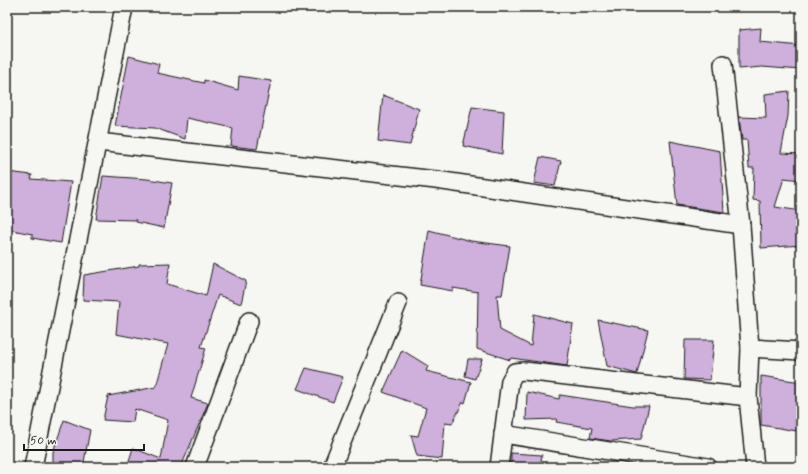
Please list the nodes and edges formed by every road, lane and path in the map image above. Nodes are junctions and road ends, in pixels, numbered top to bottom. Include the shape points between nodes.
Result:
1 (124, 7) edge
2 (723, 64) dead end
3 (98, 142) junction
4 (741, 225) junction
5 (398, 303) dead end
6 (249, 321) dead end
7 (750, 348) junction
8 (801, 351) edge
9 (748, 397) junction
10 (503, 434) junction
11 (33, 467) edge
12 (195, 467) edge
13 (332, 467) edge
14 (499, 467) edge
15 (708, 467) edge
16 (755, 467) edge

1 - 3 street
2 - 4 street
3 - 4 street via 436,180
3 - 11 street
4 - 7 street
5 - 13 street
6 - 12 street
7 - 8 street
7 - 9 street
9 - 10 street via 515,372 510,381
9 - 16 street
10 - 14 street
10 - 15 street

